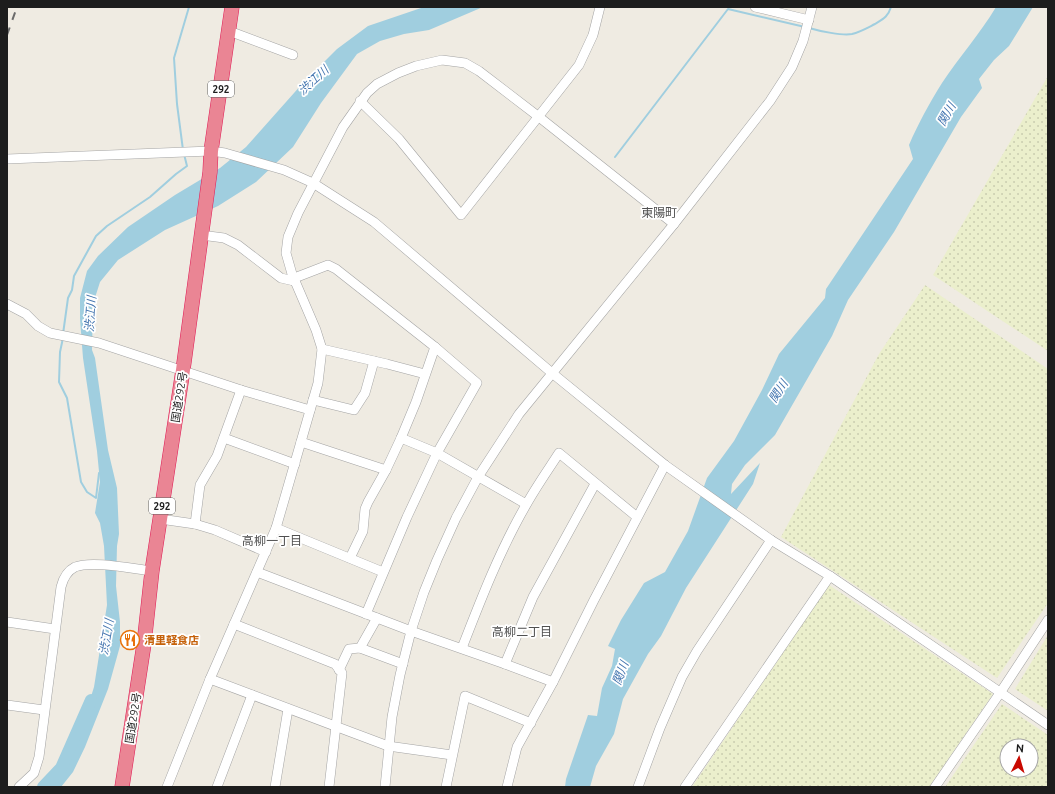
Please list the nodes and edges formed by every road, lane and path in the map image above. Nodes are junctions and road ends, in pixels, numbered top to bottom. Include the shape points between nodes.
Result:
1 (232, 7) edge
2 (600, 7) edge
3 (755, 7) edge
4 (812, 7) edge
5 (809, 20) junction
6 (229, 31) junction
7 (293, 55) dead end
8 (360, 101) junction
9 (539, 117) junction
10 (218, 152) junction
11 (7, 159) edge
12 (312, 183) junction
13 (674, 224) junction
14 (202, 230) junction
15 (294, 281) junction
16 (7, 304) edge
17 (435, 347) junction
18 (322, 349) junction
19 (374, 361) junction
20 (183, 370) junction
21 (552, 373) junction
22 (425, 374) junction
23 (241, 390) junction
24 (313, 400) junction
25 (310, 410) junction
26 (224, 438) junction
27 (401, 438) junction
28 (301, 442) junction
29 (437, 453) junction
30 (295, 464) junction
31 (668, 466) junction
32 (386, 470) junction
33 (478, 476) junction
34 (595, 484) junction
35 (526, 504) junction
36 (637, 517) junction
37 (160, 519) junction
38 (195, 524) junction
39 (276, 528) junction
40 (771, 540) junction
41 (266, 552) junction
42 (350, 558) junction
43 (152, 571) junction
44 (257, 572) junction
45 (383, 572) junction
46 (830, 576) junction
47 (366, 614) junction
48 (377, 618) junction
49 (1048, 620) edge
50 (7, 622) edge
51 (234, 624) junction
52 (55, 629) junction
53 (411, 631) junction
54 (360, 648) junction
55 (462, 648) junction
56 (403, 664) junction
57 (505, 664) junction
58 (339, 670) junction
59 (210, 679) junction
60 (553, 682) junction
61 (1000, 693) junction
62 (252, 695) junction
63 (7, 705) edge
64 (288, 709) junction
65 (44, 710) junction
66 (531, 723) junction
67 (1048, 725) edge
68 (336, 726) junction
69 (388, 746) junction
70 (452, 755) junction
71 (19, 787) edge
72 (122, 787) edge
73 (167, 787) edge
74 (217, 787) edge
75 (275, 787) edge
76 (329, 787) edge
77 (385, 787) edge
78 (446, 787) edge
79 (507, 787) edge
80 (638, 787) edge
81 (685, 787) edge
82 (936, 787) edge

1 - 6 highway, 国道292号 / 292
2 - 9 street via 593,35 579,65
3 - 5 street
4 - 5 street
5 - 13 street via 792,67 770,101
6 - 7 street
6 - 10 highway, 国道292号 / 292
8 - 9 street via 377,84 398,73 442,60 465,63
8 - 9 street via 399,139 461,215
8 - 12 street
9 - 13 street
10 - 11 street
10 - 12 street via 284,170
10 - 14 highway, 国道292号 / 292 via 210,172
12 - 15 street via 288,237 286,253
12 - 21 street via 374,222
13 - 21 street
14 - 15 street via 238,245 281,278
14 - 20 highway, 国道292号 / 292
15 - 17 street via 297,277 328,265
15 - 18 street
16 - 20 street via 26,314 50,333 99,343
17 - 22 street
17 - 29 street via 477,383
18 - 19 street
18 - 24 street
19 - 22 street
19 - 24 street via 365,393 354,410
20 - 23 street
20 - 37 highway, 国道292号 / 292
21 - 31 street
21 - 33 street via 518,414
22 - 27 street
23 - 25 street
23 - 26 street
24 - 25 street
25 - 28 street
26 - 30 street
26 - 38 street via 200,485
27 - 29 street
27 - 32 street
28 - 30 street
28 - 32 street
29 - 33 street
29 - 45 street
30 - 39 street
31 - 36 street
31 - 40 street
32 - 42 street via 365,509 363,531
33 - 35 street
33 - 53 street via 437,560
34 - 35 street via 559,453
34 - 36 street
34 - 57 street via 534,597
35 - 55 street via 501,553
36 - 60 street
37 - 38 street
37 - 43 highway, 国道292号 / 292
38 - 41 street
39 - 41 street
39 - 42 street
40 - 46 street
40 - 80 street via 682,677
41 - 44 street
42 - 45 street
43 - 52 street via 98,565 74,568 66,575 61,587
43 - 72 highway, 国道292号 / 292 via 144,644
44 - 47 street
44 - 51 street
45 - 47 street
46 - 61 street
46 - 81 street
47 - 48 street
48 - 53 street
48 - 54 street
49 - 61 street
50 - 52 street
51 - 58 street via 335,664
51 - 59 street
52 - 65 street
53 - 55 street
53 - 56 street
54 - 56 street
54 - 58 street via 349,649
55 - 57 street
56 - 69 street
57 - 60 street
58 - 68 street via 342,673
59 - 62 street
59 - 73 street
60 - 66 street
61 - 67 street
61 - 82 street
62 - 64 street
62 - 74 street
63 - 65 street
64 - 68 street
64 - 75 street
65 - 71 street via 39,757 34,773
66 - 70 street via 465,696
66 - 79 street via 517,747
68 - 69 street
68 - 76 street
69 - 70 street
69 - 77 street
70 - 78 street

